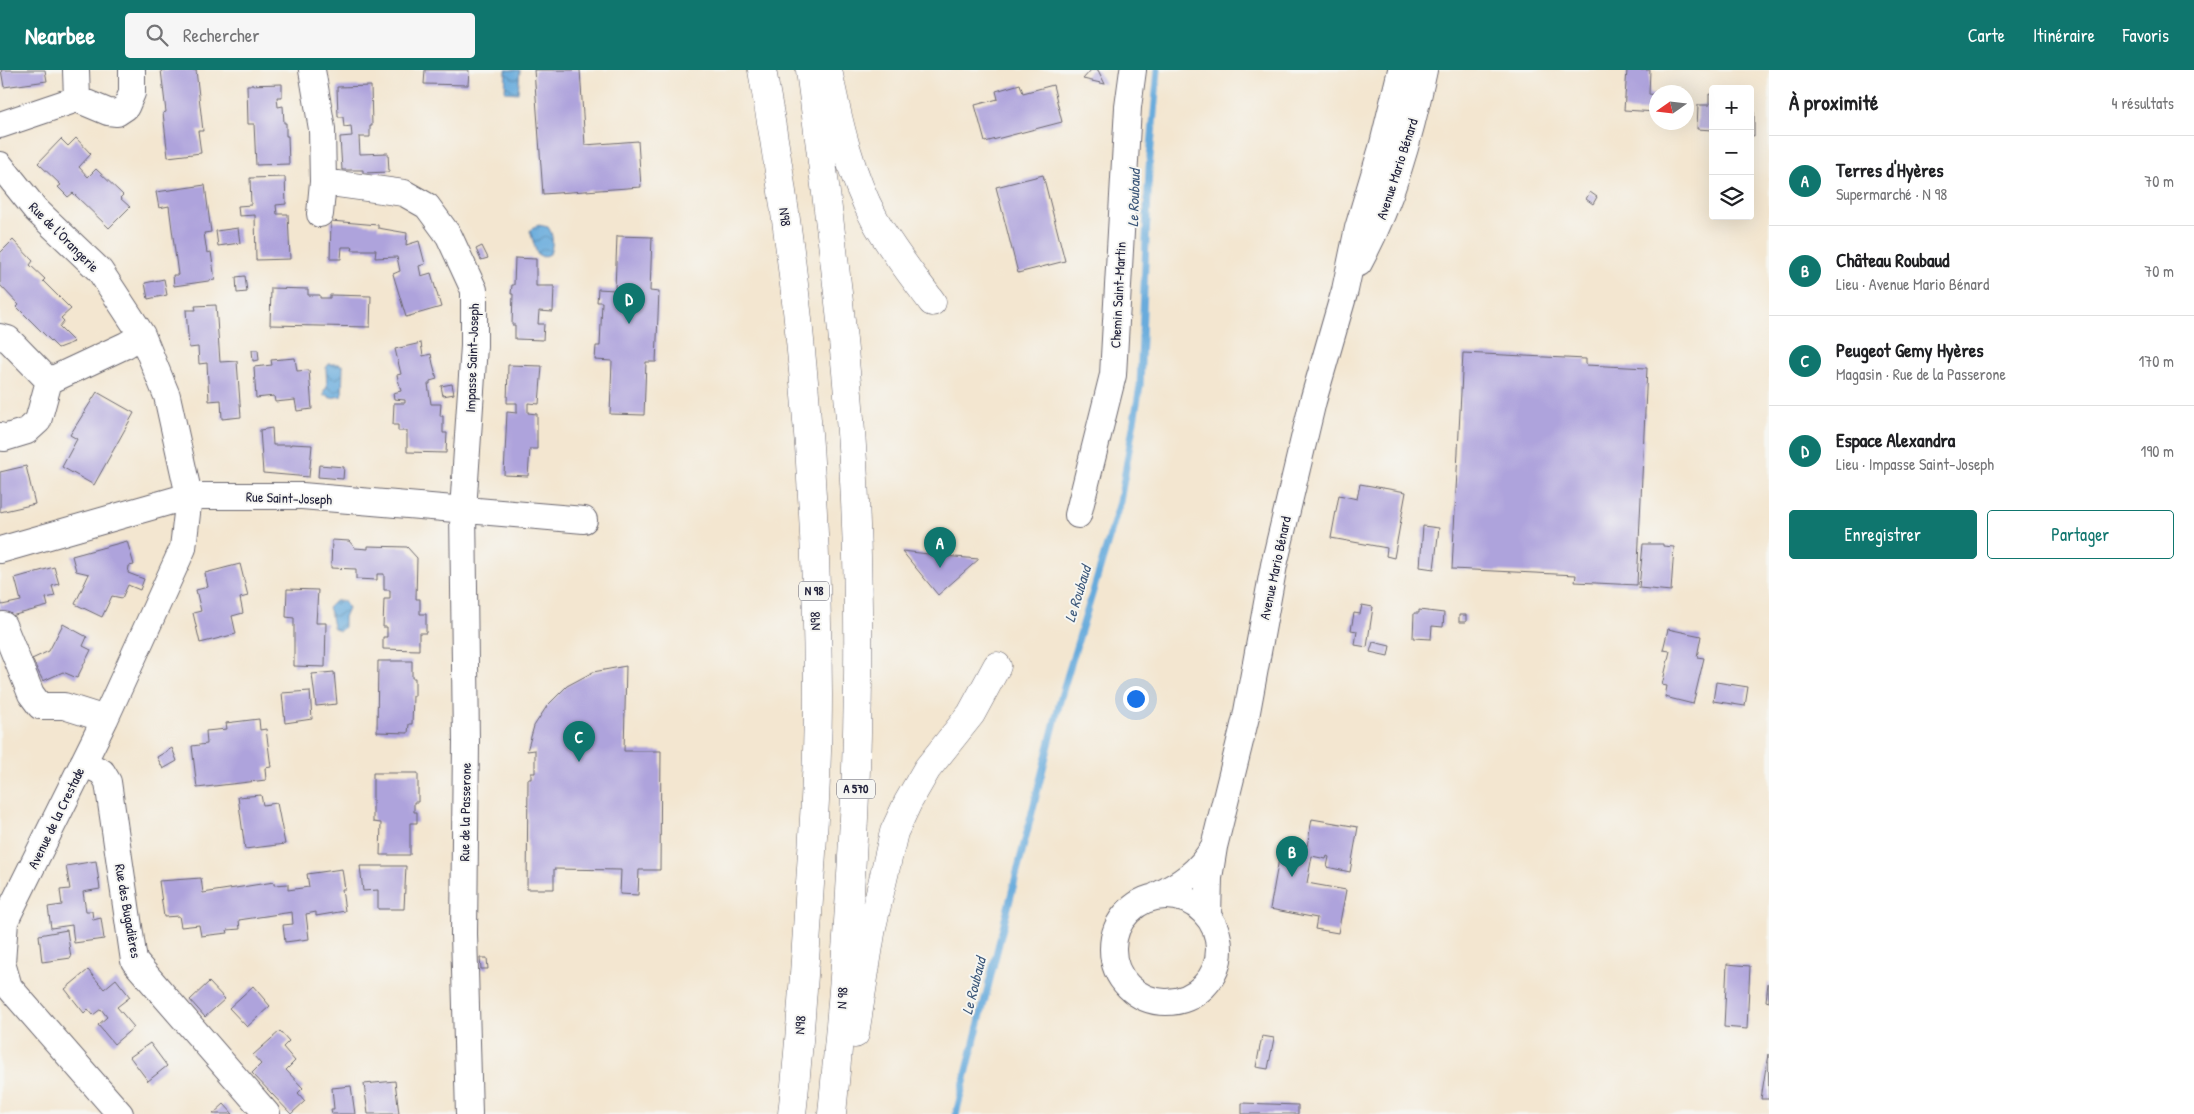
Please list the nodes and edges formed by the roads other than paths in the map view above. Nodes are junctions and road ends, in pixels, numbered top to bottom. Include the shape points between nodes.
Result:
1 (76, 70) edge
2 (132, 70) edge
3 (312, 70) edge
4 (762, 70) edge
5 (810, 70) edge
6 (828, 70) edge
7 (1133, 70) edge
8 (1401, 70) edge
9 (1424, 70) edge
10 (77, 100) junction
11 (0, 125) edge
12 (0, 165) edge
13 (323, 182) junction
14 (320, 214) dead end
15 (1345, 290) junction
16 (932, 302) dead end
17 (142, 335) junction
18 (0, 337) edge
19 (49, 380) junction
20 (0, 436) edge
21 (189, 496) junction
22 (463, 510) junction
23 (1078, 515) dead end
24 (584, 520) dead end
25 (0, 550) edge
26 (2, 625) dead end
27 (997, 666) dead end
28 (105, 719) junction
29 (83, 763) junction
30 (1214, 848) junction
31 (1156, 896) junction
32 (1208, 916) junction
33 (3, 921) edge
34 (112, 1111) edge
35 (267, 1114) edge
36 (469, 1114) edge
37 (792, 1114) edge
38 (832, 1114) edge
39 (842, 1114) edge

1 - 10 street
2 - 10 street via 132,93 126,107 117,113
3 - 13 street via 322,128
4 - 37 highway, N98 / N 98 via 783,201 800,340 810,462 817,684 813,839
5 - 38 highway, N 98 / A 570 via 830,214 853,462 857,578 858,716 854,846
6 - 16 highway via 841,127 875,220
7 - 23 street, Chemin Saint-Martin via 1128,107 1113,375
8 - 15 street, Avenue Mario Bénard via 1358,228
9 - 15 street, Avenue Mario Bénard via 1392,192 1378,229
10 - 11 street
12 - 17 street, Rue de l'Orangerie via 36,210 100,271
13 - 14 street
13 - 22 street, Impasse Saint-Joseph via 404,193 427,206 448,236 474,290 474,346
15 - 30 street, Avenue Mario Bénard via 1313,401 1274,565 1246,717
17 - 19 street
17 - 21 street, Rue de l'Orangerie via 167,396
18 - 19 street via 8,338
19 - 20 street via 38,421 27,431 4,438
21 - 22 street, Rue Saint-Joseph via 302,496
21 - 25 street, Rue Saint-Joseph
21 - 28 street, Avenue de la Crestade via 183,548
22 - 24 street, Rue Saint-Joseph
22 - 36 street, Rue de la Passerone via 464,934
26 - 28 street via 31,694 40,706 64,706
27 - 39 highway via 971,714 927,769 894,832 872,926
28 - 29 street, Avenue de la Crestade
29 - 33 street, Avenue de la Crestade
29 - 35 street, Rue des Bugadières via 102,772 108,782 134,961
30 - 31 street, Avenue Mario Bénard via 1195,873
30 - 32 street, Avenue Mario Bénard
31 - 32 street via 1171,895 1185,899 1198,905
31 - 32 street via 1128,910 1113,938 1113,954 1120,976 1136,994 1151,1000 1179,1001 1207,984 1219,956 1215,926
33 - 34 street, Avenue de la Crestade via 2,963 9,987

